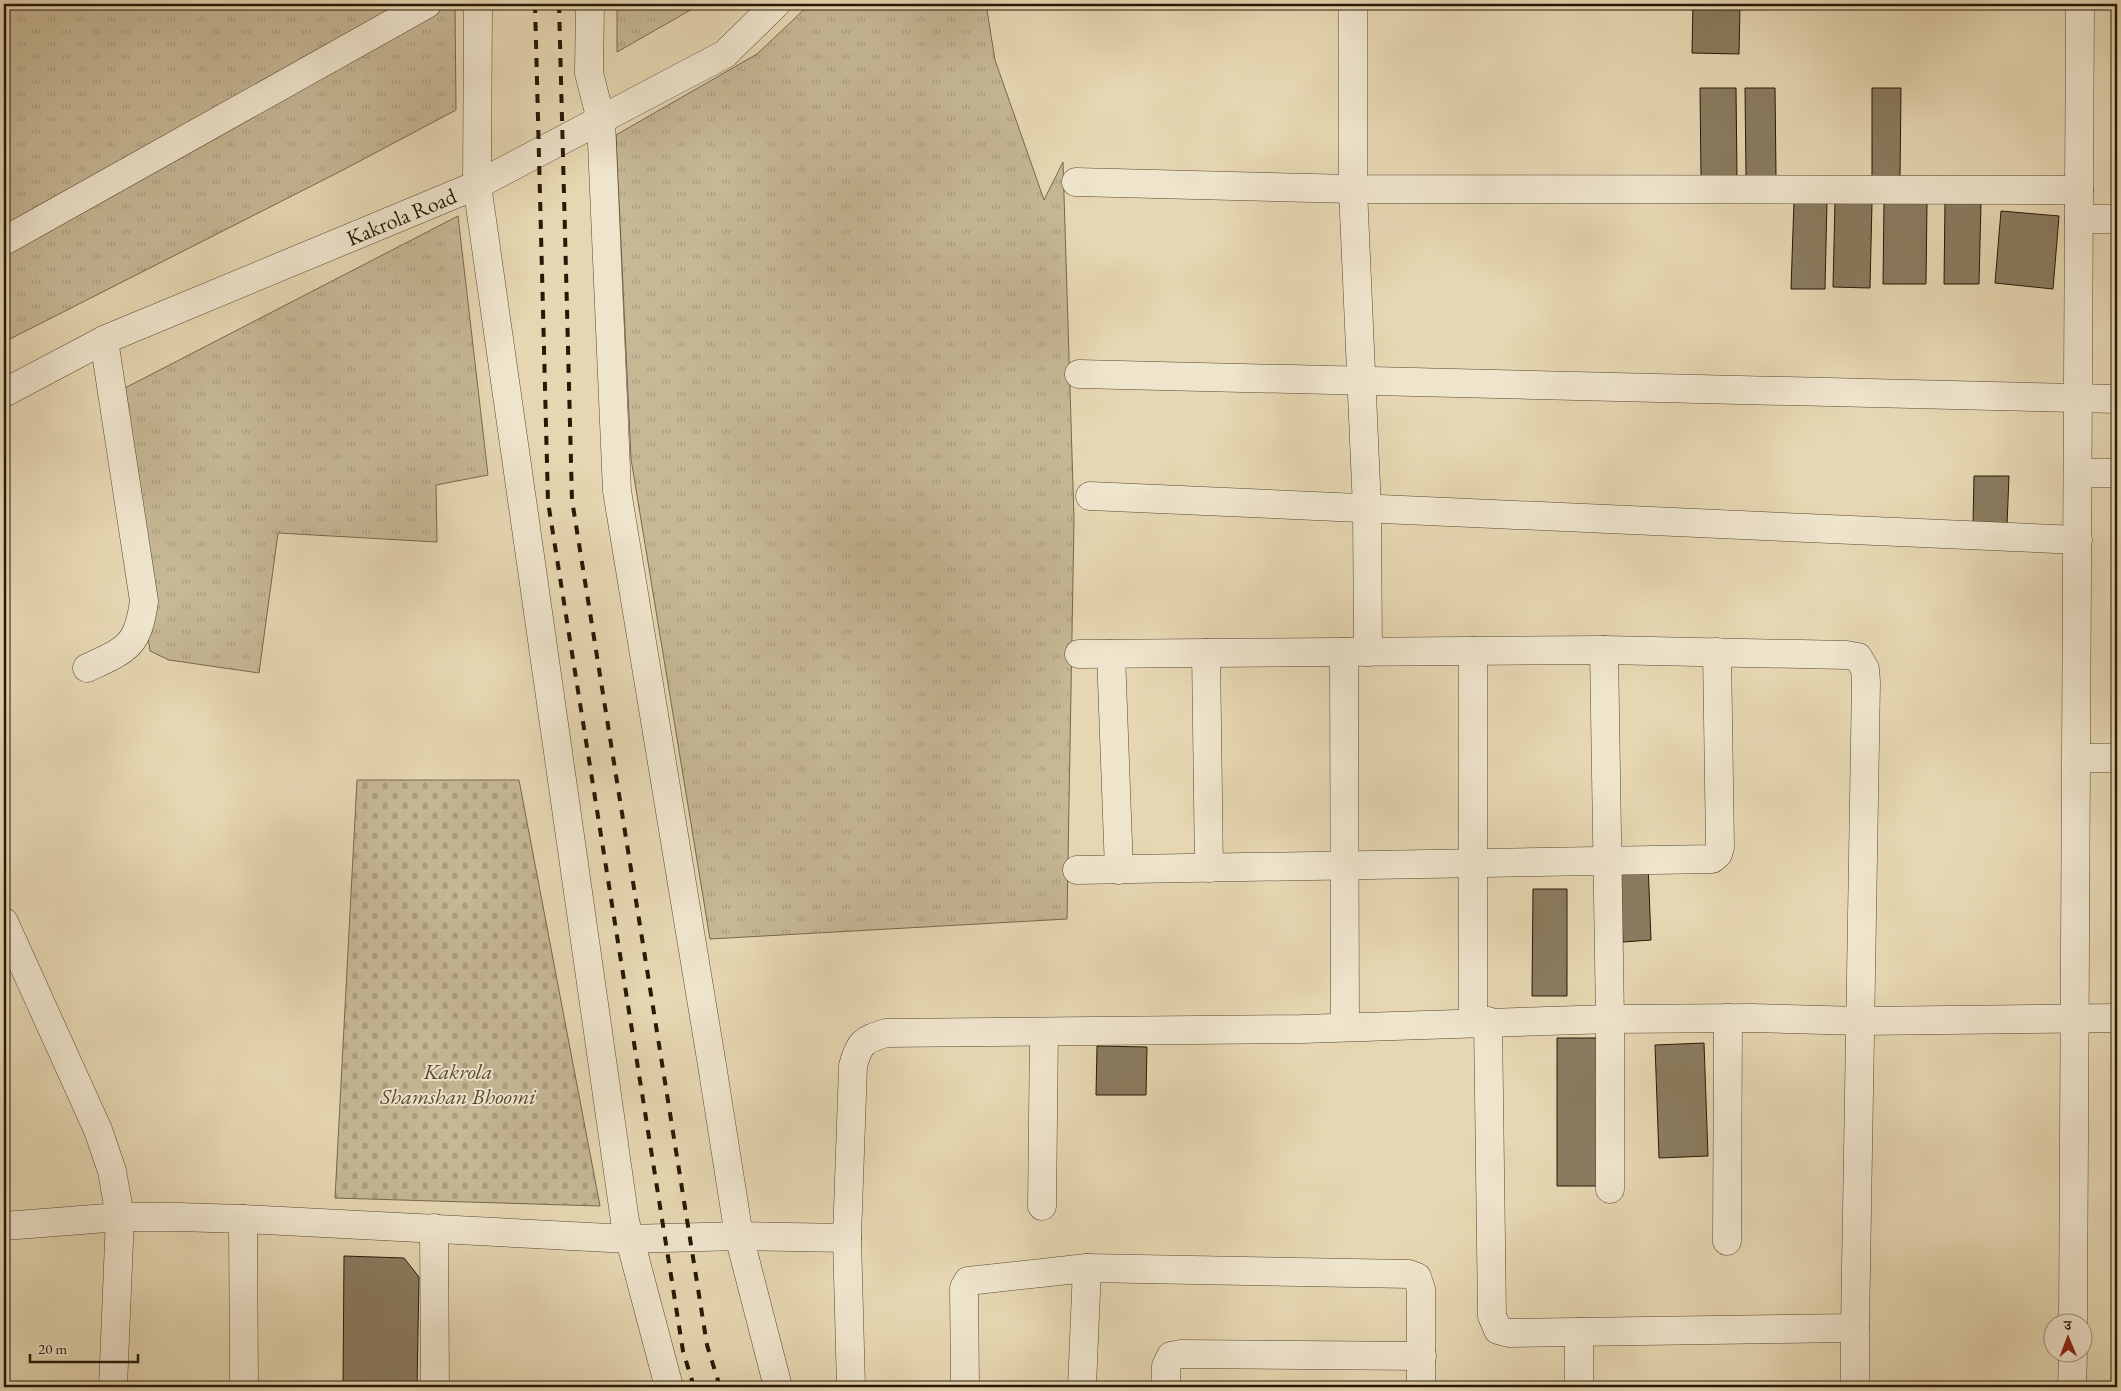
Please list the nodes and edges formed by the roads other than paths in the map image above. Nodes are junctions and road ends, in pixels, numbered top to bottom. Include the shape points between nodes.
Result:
1 (427, 4) edge
2 (478, 4) edge
3 (590, 4) edge
4 (776, 4) edge
5 (1353, 4) edge
6 (2080, 4) edge
7 (601, 120) junction
8 (1076, 182) dead end
9 (477, 185) junction
10 (1354, 189) junction
11 (2079, 190) junction
12 (2079, 219) junction
13 (2117, 219) edge
14 (4, 241) edge
15 (104, 340) junction
16 (1079, 374) dead end
17 (1363, 382) junction
18 (4, 393) edge
19 (2117, 399) edge
20 (2078, 400) junction
21 (2078, 473) junction
22 (2117, 473) edge
23 (1090, 496) dead end
24 (1368, 508) junction
25 (2078, 540) junction
26 (1604, 650) junction
27 (1473, 651) junction
28 (1356, 652) junction
29 (1717, 652) junction
30 (1206, 653) junction
31 (1079, 654) dead end
32 (1111, 654) junction
33 (87, 668) dead end
34 (2077, 758) junction
35 (2117, 758) edge
36 (1473, 862) junction
37 (1608, 862) junction
38 (1344, 865) junction
39 (1209, 868) junction
40 (1077, 870) dead end
41 (1119, 870) junction
42 (4, 922) edge
43 (1728, 1018) junction
44 (2075, 1018) junction
45 (2117, 1018) edge
46 (1610, 1019) junction
47 (1861, 1021) junction
48 (1480, 1022) junction
49 (1345, 1027) junction
50 (1044, 1032) junction
51 (1610, 1190) dead end
52 (1042, 1206) dead end
53 (120, 1217) junction
54 (243, 1219) junction
55 (4, 1226) edge
56 (434, 1228) junction
57 (739, 1236) junction
58 (847, 1238) junction
59 (629, 1239) junction
60 (1727, 1240) dead end
61 (1087, 1268) junction
62 (2073, 1314) edge
63 (1855, 1328) junction
64 (1579, 1332) junction
65 (1422, 1356) junction
66 (2072, 1364) edge
67 (112, 1387) edge
68 (244, 1387) edge
69 (435, 1387) edge
70 (669, 1387) edge
71 (778, 1387) edge
72 (852, 1387) edge
73 (965, 1387) edge
74 (1082, 1387) edge
75 (1166, 1387) edge
76 (1421, 1387) edge
77 (1579, 1387) edge
78 (1855, 1387) edge
79 (2072, 1387) edge

1 - 14 street
2 - 9 street
3 - 7 street via 589,73
4 - 7 street, Kakrola Road via 725,54
5 - 10 street
6 - 11 street
7 - 9 street, Kakrola Road
7 - 57 street via 617,491
8 - 10 street
9 - 15 street, Kakrola Road
9 - 59 street
10 - 11 street
10 - 17 street
11 - 12 street
12 - 13 street
12 - 20 street
15 - 18 street, Kakrola Road
15 - 33 street via 144,601 141,622 133,641 118,654
16 - 17 street
17 - 20 street
17 - 24 street
19 - 20 street
20 - 21 street
21 - 22 street
21 - 25 street
23 - 24 street
24 - 25 street
24 - 28 street
25 - 34 street
26 - 27 street
26 - 29 street
26 - 37 street
27 - 28 street
27 - 36 street
28 - 30 street
28 - 38 street
29 - 37 street via 1718,854 1703,860
29 - 47 street via 1846,655 1858,658 1865,669
30 - 32 street
30 - 39 street
31 - 32 street
32 - 41 street
34 - 35 street
34 - 44 street
36 - 37 street
36 - 38 street
36 - 48 street
37 - 46 street
38 - 39 street
38 - 49 street
39 - 41 street
40 - 41 street
42 - 53 street via 98,1130 112,1171
43 - 46 street
43 - 47 street
43 - 60 street
44 - 45 street
44 - 47 street
44 - 62 street
46 - 48 street
46 - 51 street
47 - 63 street
48 - 49 street
48 - 64 street via 1493,1323 1498,1330 1509,1333
49 - 50 street
50 - 52 street
50 - 58 street via 886,1033 870,1038 858,1048 853,1066
53 - 54 street
53 - 55 street
53 - 67 street
54 - 56 street
54 - 68 street
56 - 59 street
56 - 69 street
57 - 58 street
57 - 59 street
57 - 71 street
58 - 72 street
59 - 70 street
61 - 65 street via 1409,1274 1417,1277 1421,1289
61 - 73 street via 968,1281 964,1288
61 - 74 street
63 - 64 street
63 - 78 street
64 - 77 street
65 - 75 street via 1181,1354 1170,1356 1166,1366
65 - 76 street
66 - 79 street

